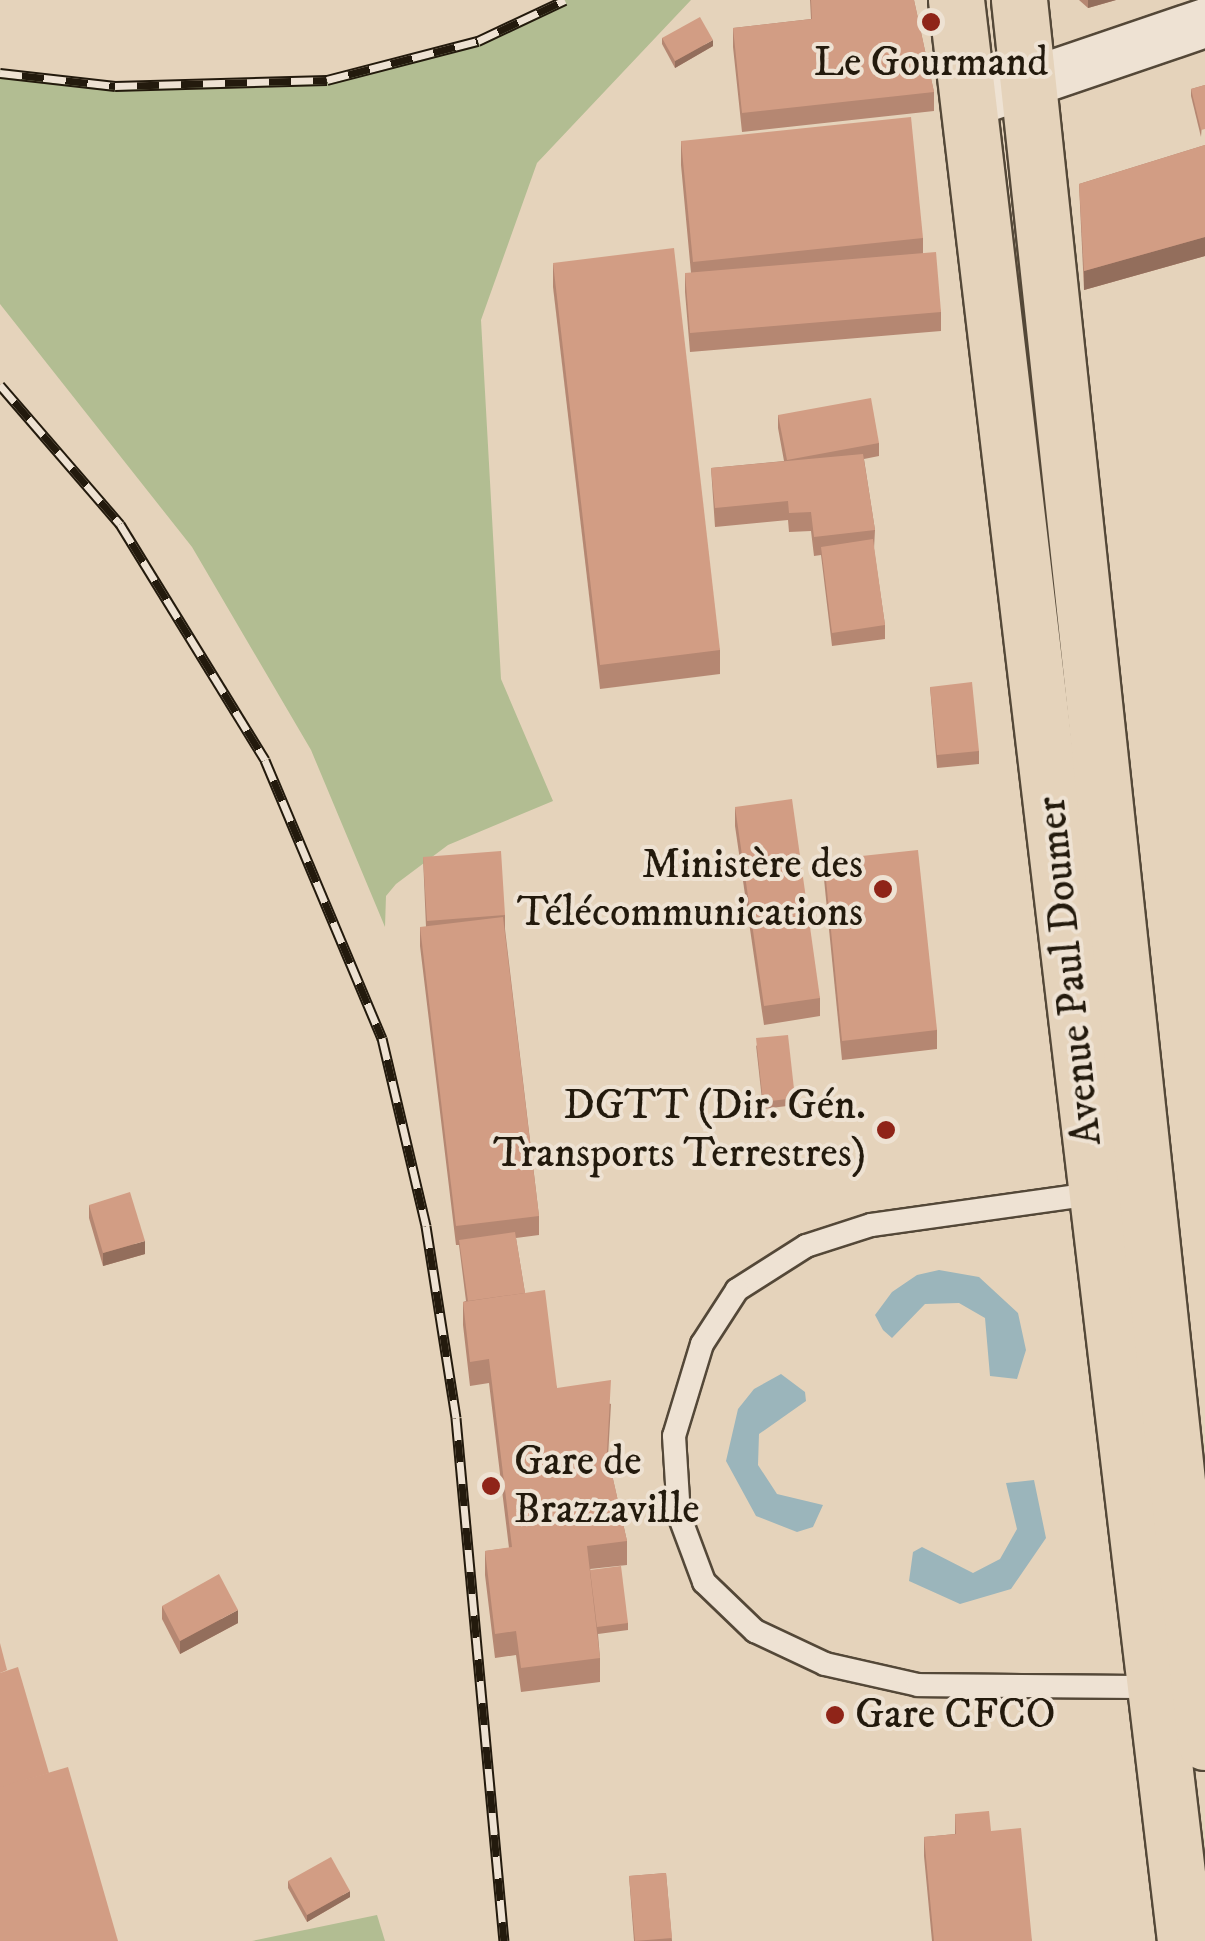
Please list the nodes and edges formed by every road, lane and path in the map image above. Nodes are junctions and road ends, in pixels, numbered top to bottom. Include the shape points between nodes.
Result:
1 (956, 0) edge
2 (1019, 0) edge
3 (1205, 23) edge
4 (1029, 84) junction
5 (967, 104) junction
6 (1088, 887) junction
7 (1121, 1191) junction
8 (1186, 1413) edge
9 (1155, 1687) junction
10 (1205, 1742) edge
11 (1185, 1941) edge

1 - 5 main road, Avenue Paul Doumer
2 - 4 main road, Avenue Paul Doumer
3 - 4 street
4 - 5 street
4 - 6 main road, Avenue Paul Doumer
5 - 6 main road, Avenue Paul Doumer
6 - 7 main road, Avenue Paul Doumer
7 - 8 main road, Avenue Paul Doumer
7 - 9 main road, Avenue Paul Doumer
7 - 9 lane via 871,1225 806,1246 737,1290 702,1344 674,1436 679,1514 704,1582 755,1632 826,1664 918,1685
8 - 10 main road, Avenue Paul Doumer
9 - 11 main road, Avenue Paul Doumer

